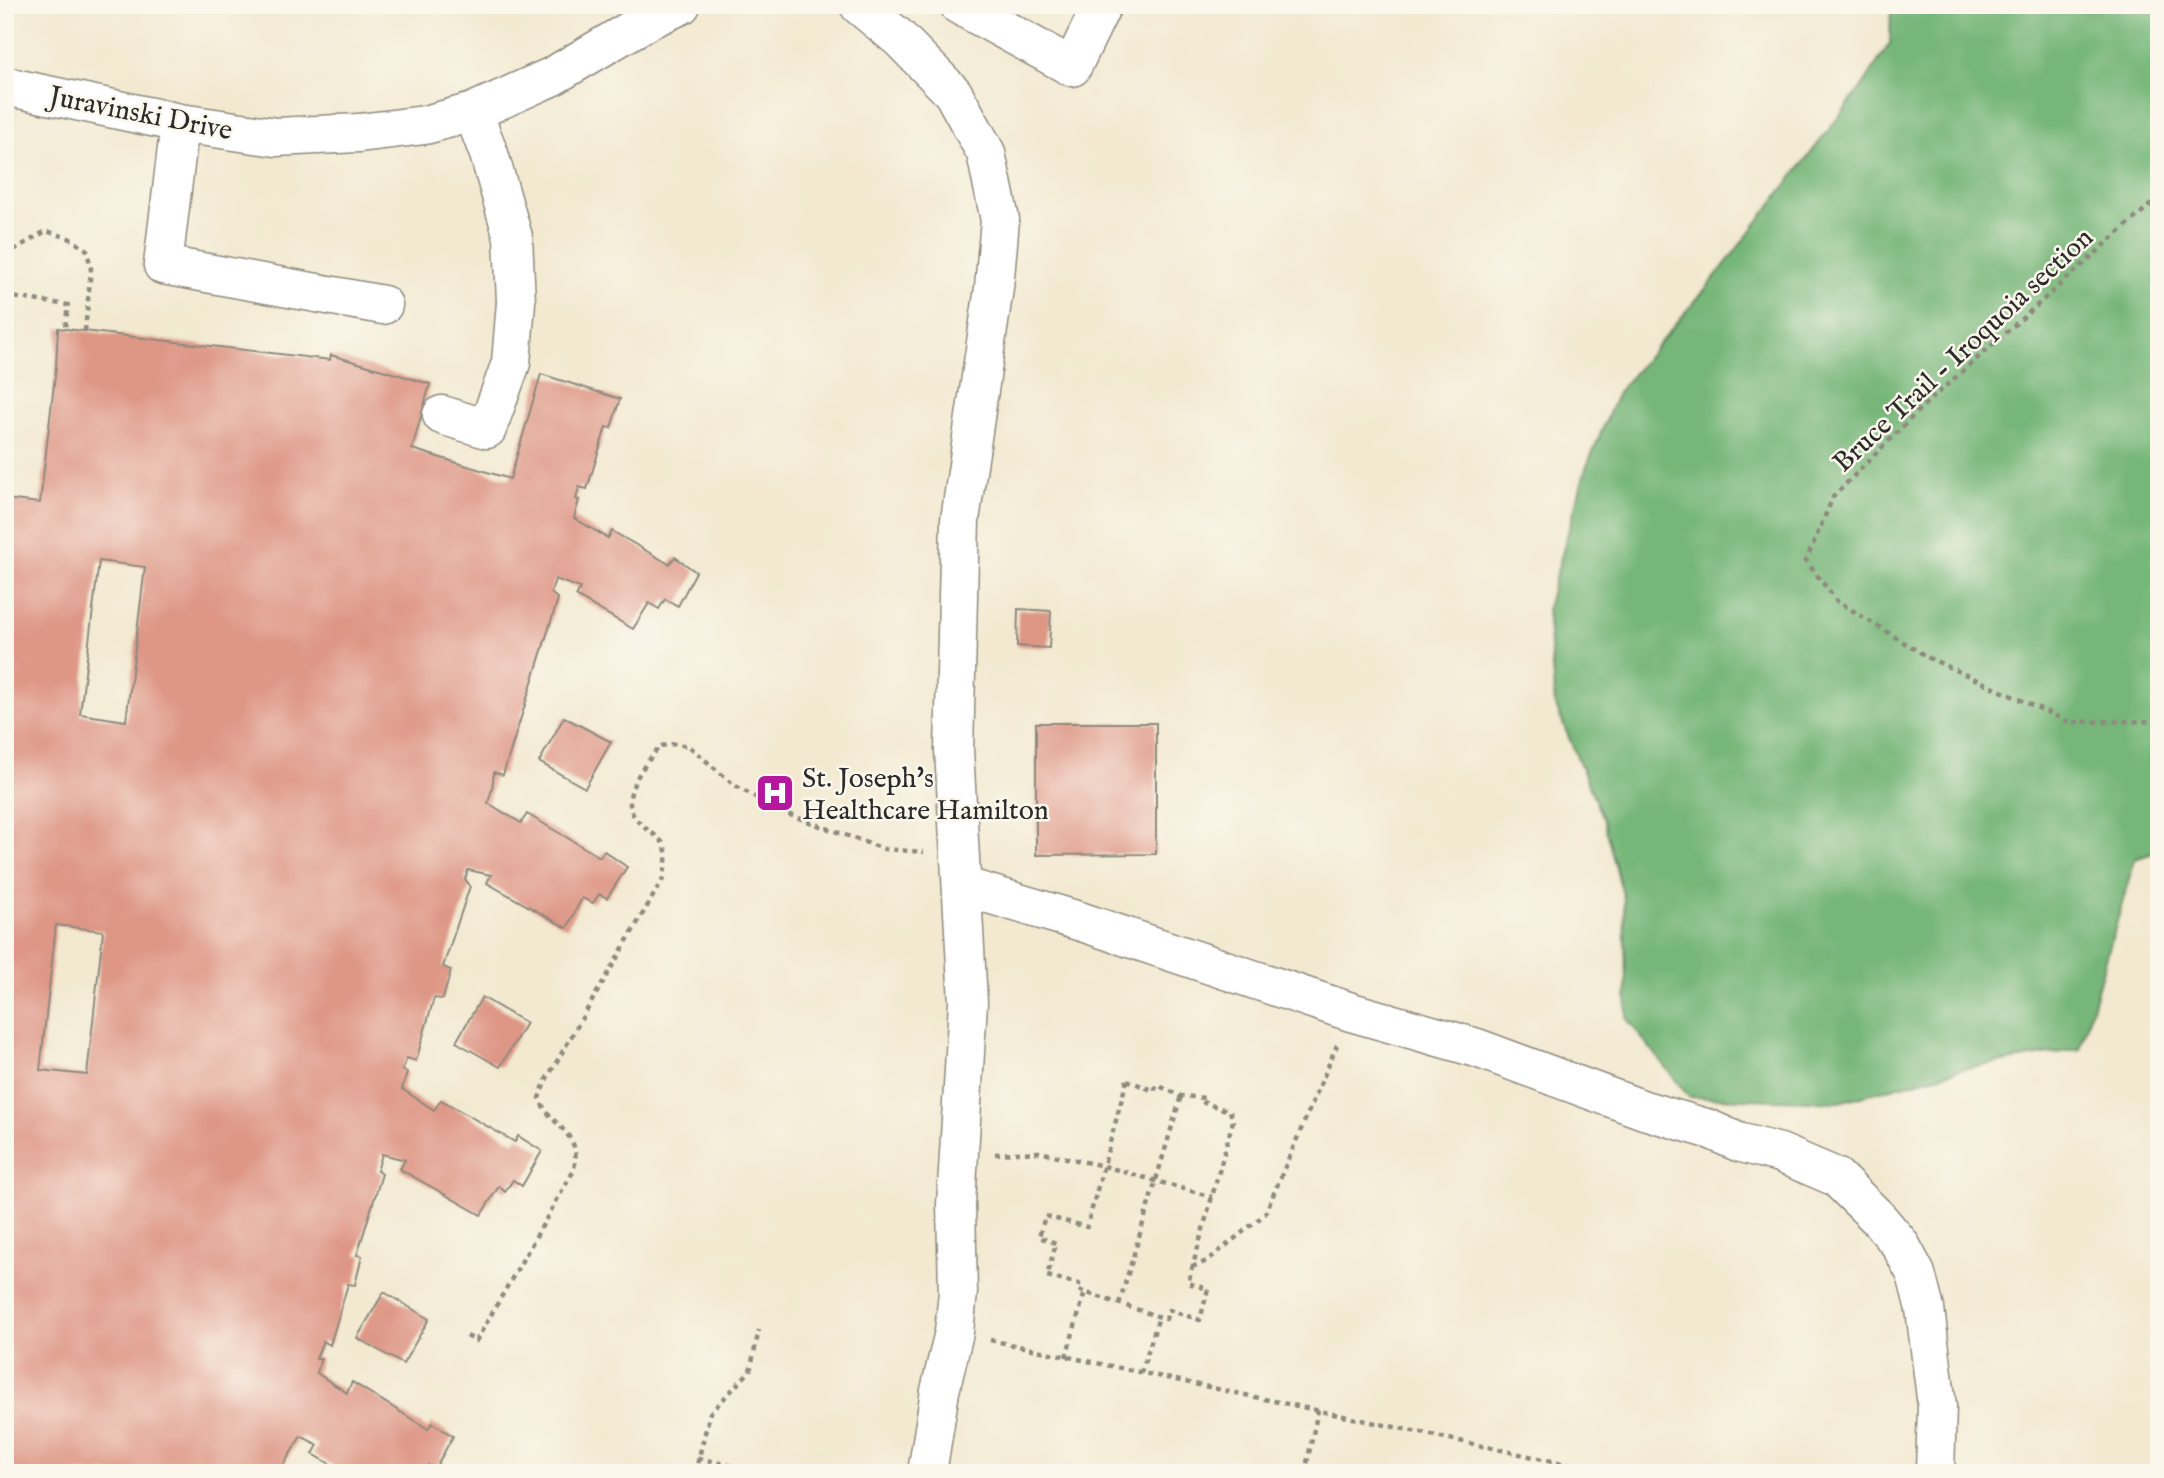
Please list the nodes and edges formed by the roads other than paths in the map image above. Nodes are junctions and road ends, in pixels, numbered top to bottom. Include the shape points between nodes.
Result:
1 (681, 5) edge
2 (859, 5) edge
3 (959, 5) edge
4 (1102, 5) edge
5 (5, 86) edge
6 (473, 112) junction
7 (180, 123) junction
8 (383, 305) dead end
9 (442, 415) dead end
10 (961, 870) junction
11 (927, 1473) edge
12 (1936, 1473) edge

1 - 6 lane, Juravinski Drive via 553,76
2 - 10 lane via 900,38 953,93 986,153 1000,220 960,520 954,750
3 - 4 lane via 1072,67
5 - 7 lane, Juravinski Drive
6 - 7 lane, Juravinski Drive via 425,125 276,137
6 - 9 lane via 513,237 516,302 511,363 486,429
7 - 8 lane via 163,265
10 - 11 lane via 968,1002 956,1204 957,1305
10 - 12 lane via 1082,922 1351,1012 1477,1048 1644,1110 1780,1153 1836,1177 1900,1244 1916,1274 1937,1406

